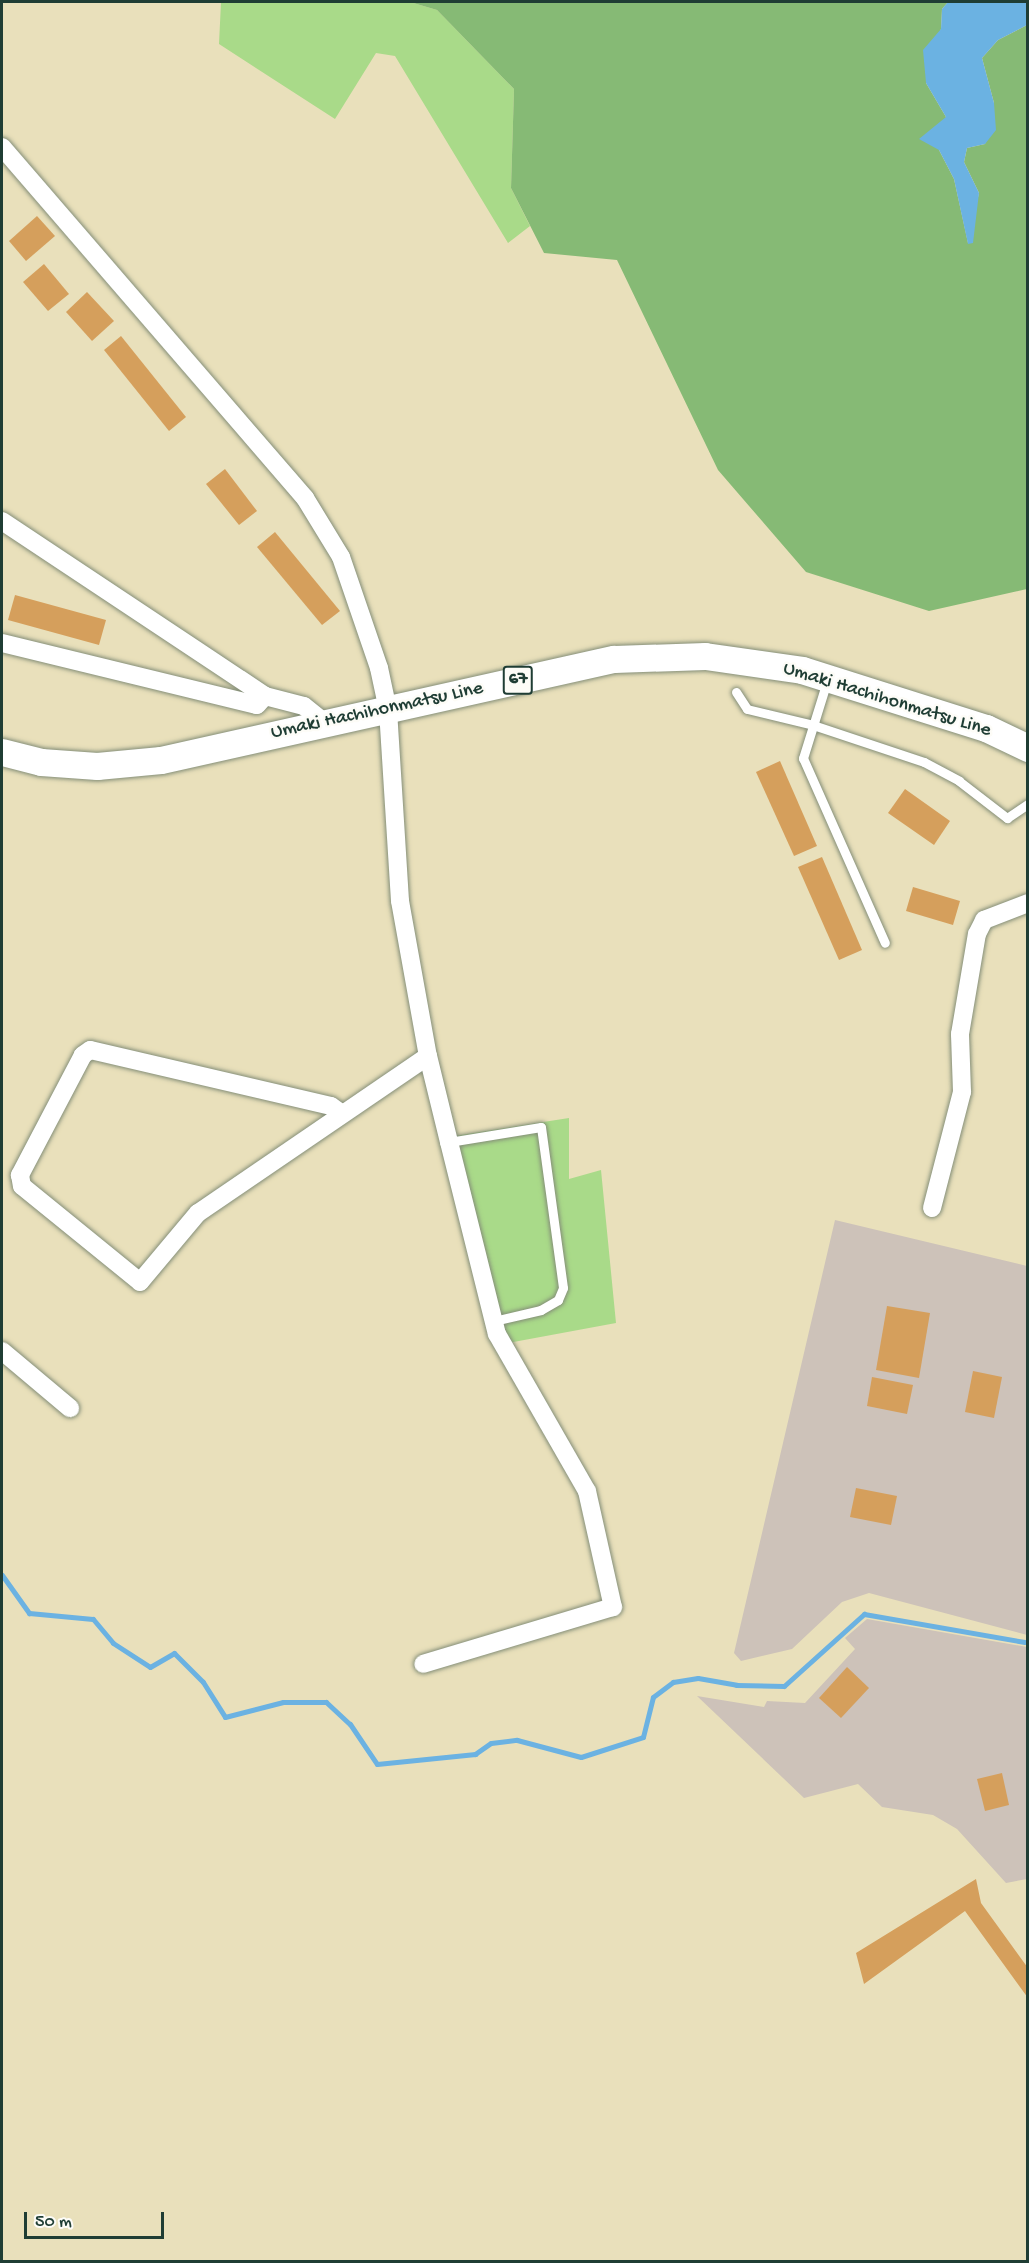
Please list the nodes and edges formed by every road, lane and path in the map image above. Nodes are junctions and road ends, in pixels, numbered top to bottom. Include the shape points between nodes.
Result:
1 (2, 147) edge
2 (2, 521) edge
3 (2, 643) edge
4 (828, 679) junction
5 (736, 693) dead end
6 (264, 696) junction
7 (388, 710) junction
8 (324, 722) junction
9 (813, 725) junction
10 (1028, 748) edge
11 (2, 752) edge
12 (1028, 804) edge
13 (1028, 903) edge
14 (885, 943) dead end
15 (428, 1056) junction
16 (341, 1113) junction
17 (449, 1142) junction
18 (932, 1208) dead end
19 (494, 1321) junction
20 (2, 1351) edge
21 (70, 1407) dead end
22 (423, 1664) dead end

1 - 7 street via 305,498 341,557 379,668
2 - 6 street
3 - 6 street via 257,705
4 - 7 main road, Umaki Hachihonmatsu Line / 67 via 802,670 705,656 614,659
4 - 9 lane
4 - 10 main road, Umaki Hachihonmatsu Line / 67 via 986,728
5 - 9 lane via 747,709
6 - 8 street via 304,705
7 - 8 main road, Umaki Hachihonmatsu Line / 67
7 - 15 street via 400,901
8 - 11 main road, Umaki Hachihonmatsu Line / 67 via 161,760 97,766 41,762
9 - 12 lane via 924,762 959,781 1007,818
9 - 14 lane via 803,758
13 - 18 street via 984,920 977,934 960,1034 962,1092
15 - 16 street
15 - 17 street
16 - 16 street via 198,1213 140,1282 22,1186 20,1175 83,1055 90,1050 331,1106
17 - 19 street
17 - 19 lane via 541,1127 563,1287 558,1300 541,1310
19 - 22 street via 526,1390 587,1491 613,1607
20 - 21 street

